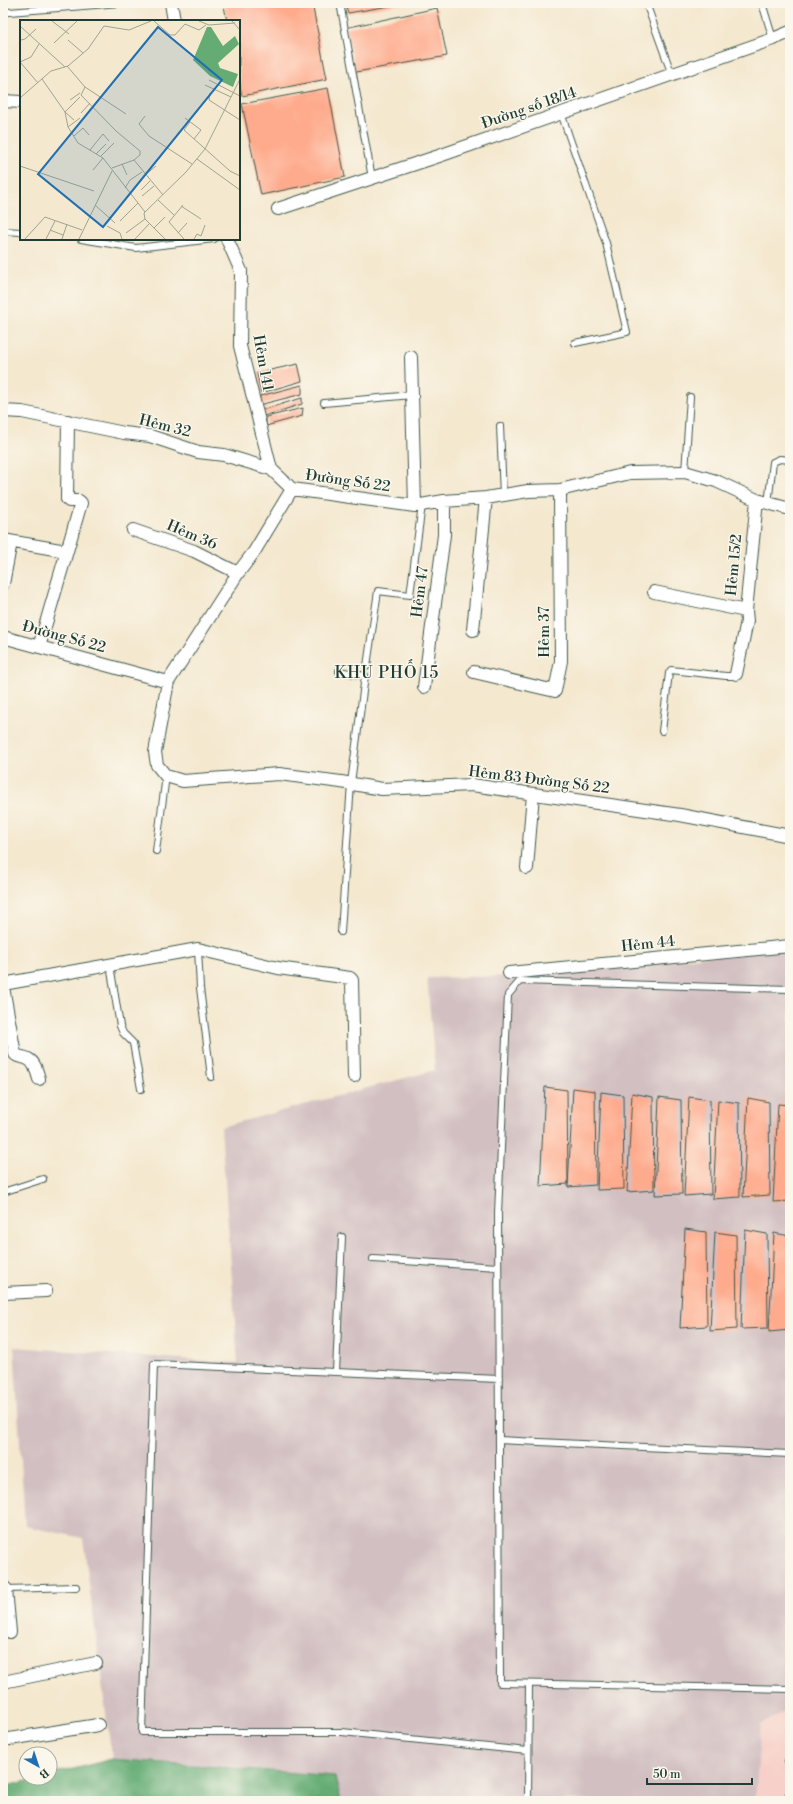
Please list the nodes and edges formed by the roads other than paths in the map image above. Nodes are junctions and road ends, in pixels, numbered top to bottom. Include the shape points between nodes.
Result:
1 (120, 3) edge
2 (171, 3) edge
3 (340, 3) edge
4 (646, 3) edge
5 (762, 3) edge
6 (9, 12) dead end
7 (174, 20) edge
8 (790, 32) edge
9 (773, 40) junction
10 (672, 75) junction
11 (3, 101) edge
12 (20, 102) edge
13 (561, 113) junction
14 (372, 178) junction
15 (278, 209) dead end
16 (3, 231) edge
17 (20, 232) edge
18 (87, 240) edge
19 (205, 240) edge
20 (227, 240) edge
21 (575, 343) dead end
22 (411, 357) dead end
23 (412, 395) junction
24 (690, 397) dead end
25 (324, 403) dead end
26 (3, 411) edge
27 (68, 421) junction
28 (500, 426) dead end
29 (790, 460) edge
30 (271, 469) junction
31 (685, 472) junction
32 (292, 489) junction
33 (560, 490) junction
34 (503, 495) junction
35 (486, 498) junction
36 (444, 501) junction
37 (762, 502) junction
38 (419, 505) junction
39 (790, 509) edge
40 (133, 530) dead end
41 (7, 541) edge
42 (66, 551) junction
43 (238, 573) junction
44 (3, 584) edge
45 (654, 592) dead end
46 (746, 611) junction
47 (473, 630) dead end
48 (3, 637) edge
49 (39, 647) junction
50 (367, 666) dead end
51 (339, 671) dead end
52 (474, 672) dead end
53 (736, 674) joint
54 (168, 682) junction
55 (424, 687) dead end
56 (662, 731) dead end
57 (166, 776) junction
58 (351, 784) junction
59 (533, 794) junction
60 (790, 836) edge
61 (156, 851) dead end
62 (527, 868) dead end
63 (341, 932) dead end
64 (790, 946) edge
65 (200, 950) junction
66 (110, 965) junction
67 (509, 973) dead end
68 (3, 985) edge
69 (790, 989) edge
70 (354, 1076) dead end
71 (211, 1077) dead end
72 (39, 1079) dead end
73 (141, 1089) dead end
74 (43, 1179) dead end
75 (3, 1192) edge
76 (342, 1237) dead end
77 (373, 1259) dead end
78 (498, 1267) junction
79 (46, 1290) dead end
80 (3, 1294) edge
81 (336, 1372) junction
82 (499, 1379) junction
83 (499, 1440) junction
84 (790, 1454) edge
85 (76, 1587) dead end
86 (4, 1588) edge
87 (10, 1632) dead end
88 (96, 1663) dead end
89 (3, 1682) edge
90 (529, 1684) junction
91 (790, 1689) edge
92 (98, 1725) dead end
93 (3, 1740) edge
94 (528, 1750) junction
95 (528, 1801) edge

1 - 6 lane
2 - 7 street
3 - 14 lane
4 - 10 lane
5 - 9 lane
8 - 9 street, Đường số 18/14
9 - 10 street, Đường số 18/14
10 - 13 street, Đường số 18/14
11 - 12 street
13 - 14 street, Đường số 18/14
13 - 21 lane via 606,243 627,332
14 - 15 street, Đường số 18/14
16 - 17 lane
18 - 19 lane via 136,248
20 - 30 street, Hẻm 141 via 241,272 240,346
22 - 23 street
23 - 25 lane
23 - 38 street
24 - 31 lane
26 - 27 street, Hẻm 32
27 - 30 street, Hẻm 32 via 150,436 198,452 224,455
27 - 42 street via 68,499 81,503
28 - 34 lane
29 - 37 lane via 780,459 774,462
30 - 32 street, Hẻm 32
31 - 33 street, Đường Số 22 via 630,473
31 - 37 street, Đường Số 22 via 716,481
32 - 38 street, Đường Số 22
32 - 43 street, Đường Số 22 via 254,552
33 - 34 street, Đường Số 22
33 - 52 street, Hẻm 37 via 561,661 555,692
34 - 35 street, Đường Số 22
35 - 36 street, Đường Số 22
35 - 47 street
36 - 38 street, Đường Số 22
36 - 55 street, Hẻm 47 via 444,535
37 - 39 street, Đường Số 22
37 - 46 street, Hẻm 15/2
38 - 50 lane via 410,595 378,591
40 - 43 street, Hẻm 36 via 194,551
41 - 42 street
41 - 44 street
42 - 49 street
43 - 54 street, Đường Số 22
45 - 46 street, Hẻm 15/2
46 - 53 street via 747,621
48 - 49 street, Đường Số 22
49 - 54 street, Đường Số 22
51 - 58 lane via 365,676
53 - 56 lane via 714,675 671,670
54 - 57 street via 155,752 157,765
57 - 58 street, Hẻm 83 Đường Số 22 via 183,781 279,774
57 - 61 lane
58 - 59 street, Hẻm 83 Đường Số 22 via 382,789 472,785
58 - 63 lane
59 - 60 street, Hẻm 83 Đường Số 22 via 680,815
59 - 62 street
64 - 67 street, Hẻm 44
65 - 66 street
65 - 70 street via 278,968 350,978
65 - 71 lane via 200,988
66 - 68 street
66 - 73 lane via 120,1026 133,1043
68 - 72 street via 15,1054 33,1064
69 - 78 lane via 520,981 508,995
74 - 75 lane
76 - 81 lane
77 - 78 lane
78 - 82 lane
79 - 80 street
81 - 82 lane
81 - 94 lane via 154,1364 142,1732 342,1732
82 - 83 lane
83 - 84 lane
83 - 90 lane via 500,1683
85 - 86 lane
86 - 87 street
88 - 89 street
90 - 91 lane
90 - 94 lane
92 - 93 street
94 - 95 lane

